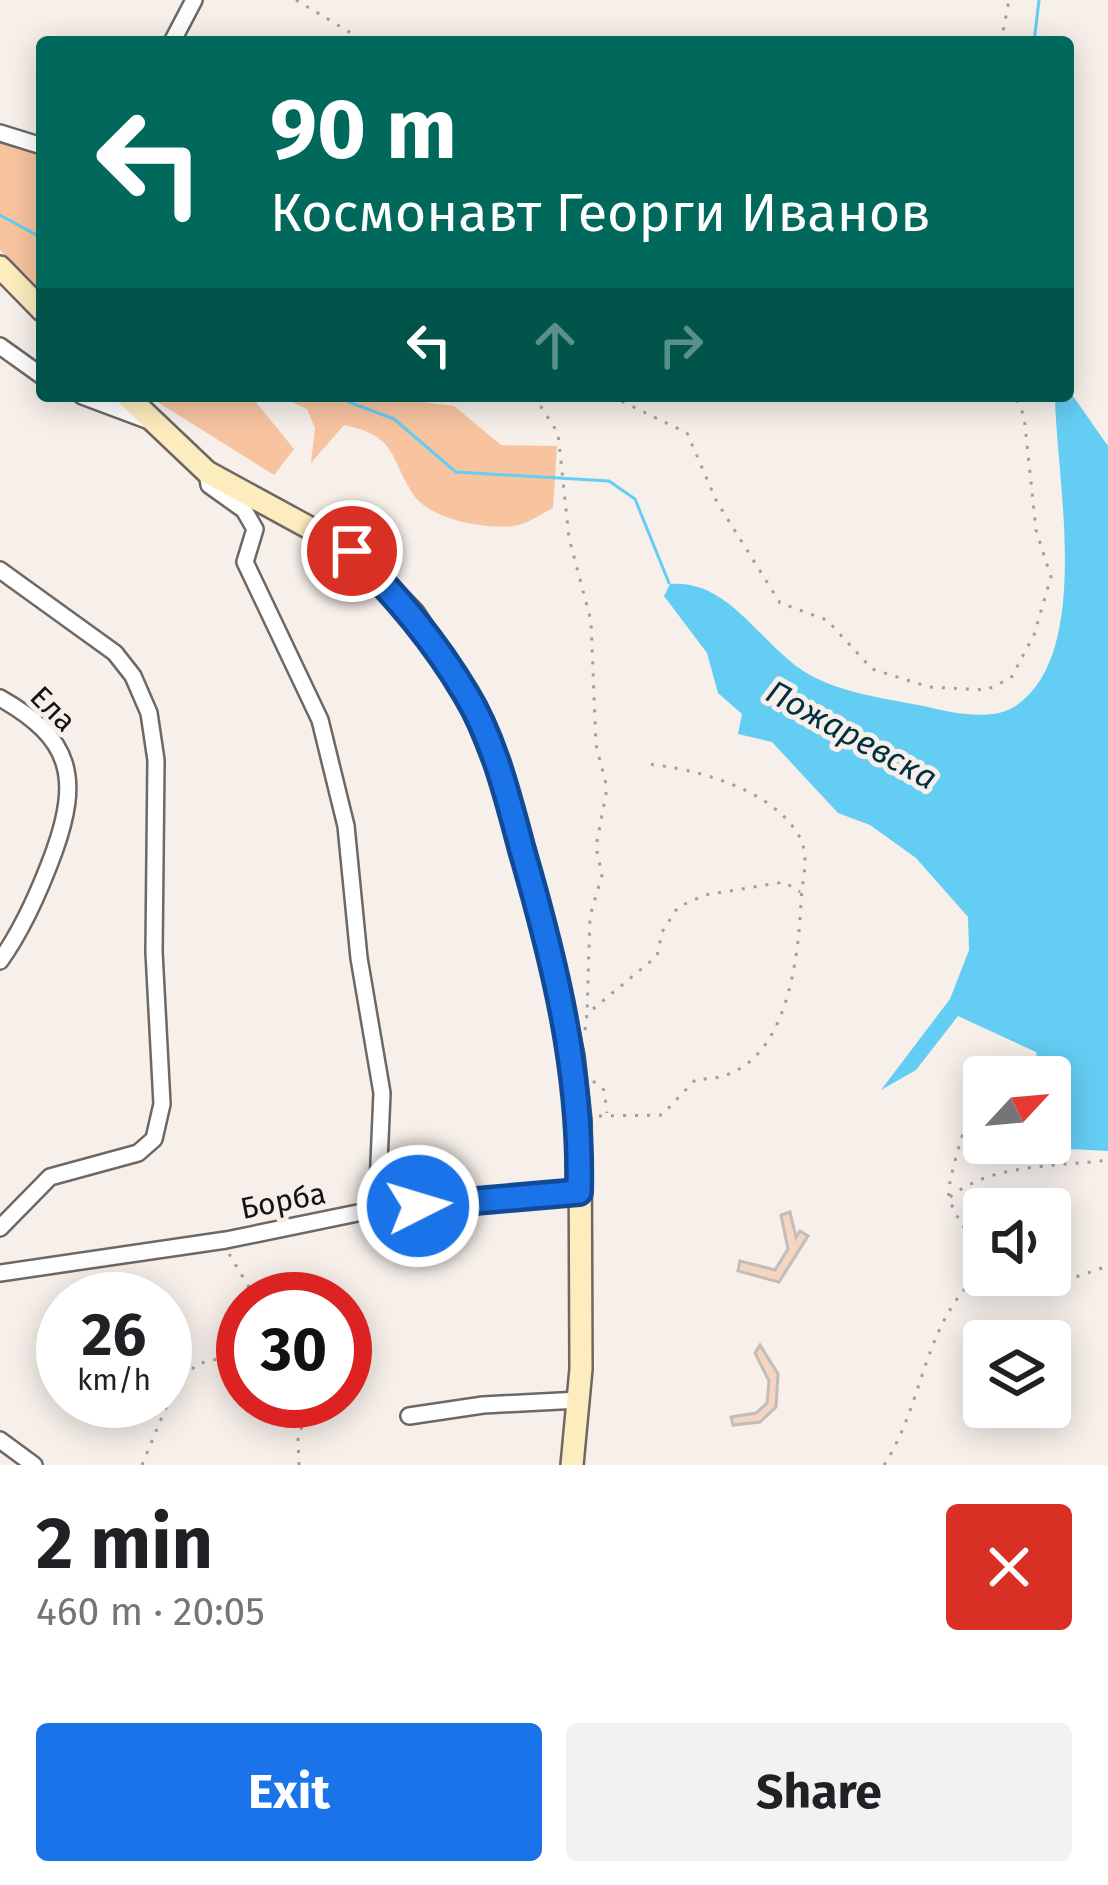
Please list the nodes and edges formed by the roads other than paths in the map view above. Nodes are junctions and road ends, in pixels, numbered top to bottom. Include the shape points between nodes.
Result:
1 (194, 0) edge
2 (175, 36) edge
3 (0, 133) edge
4 (36, 144) edge
5 (0, 267) edge
6 (36, 304) edge
7 (0, 346) edge
8 (36, 372) edge
9 (98, 402) edge
10 (133, 402) edge
11 (152, 422) junction
12 (207, 472) junction
13 (0, 570) edge
14 (0, 698) edge
15 (0, 961) edge
16 (579, 1192) junction
17 (377, 1209) junction
18 (0, 1228) edge
19 (0, 1273) edge
20 (579, 1400) junction
21 (409, 1416) dead end
22 (0, 1441) edge
23 (567, 1462) edge
24 (34, 1465) edge

1 - 2 street
3 - 4 street
5 - 6 street
7 - 8 street
9 - 11 street
10 - 11 street
11 - 12 street
12 - 16 street via 352,551 413,613 469,698 505,787 549,944 573,1056
12 - 17 street via 209,485 244,510 255,529 245,562 320,719 338,792 382,1093
13 - 18 street via 116,653 148,713 156,760 162,1104 154,1139 138,1154 50,1177
14 - 15 street, Ела via 61,754 71,802 44,880
16 - 17 street, Борба
16 - 20 street
17 - 19 street, Борба
20 - 21 street
20 - 23 street
22 - 24 street

